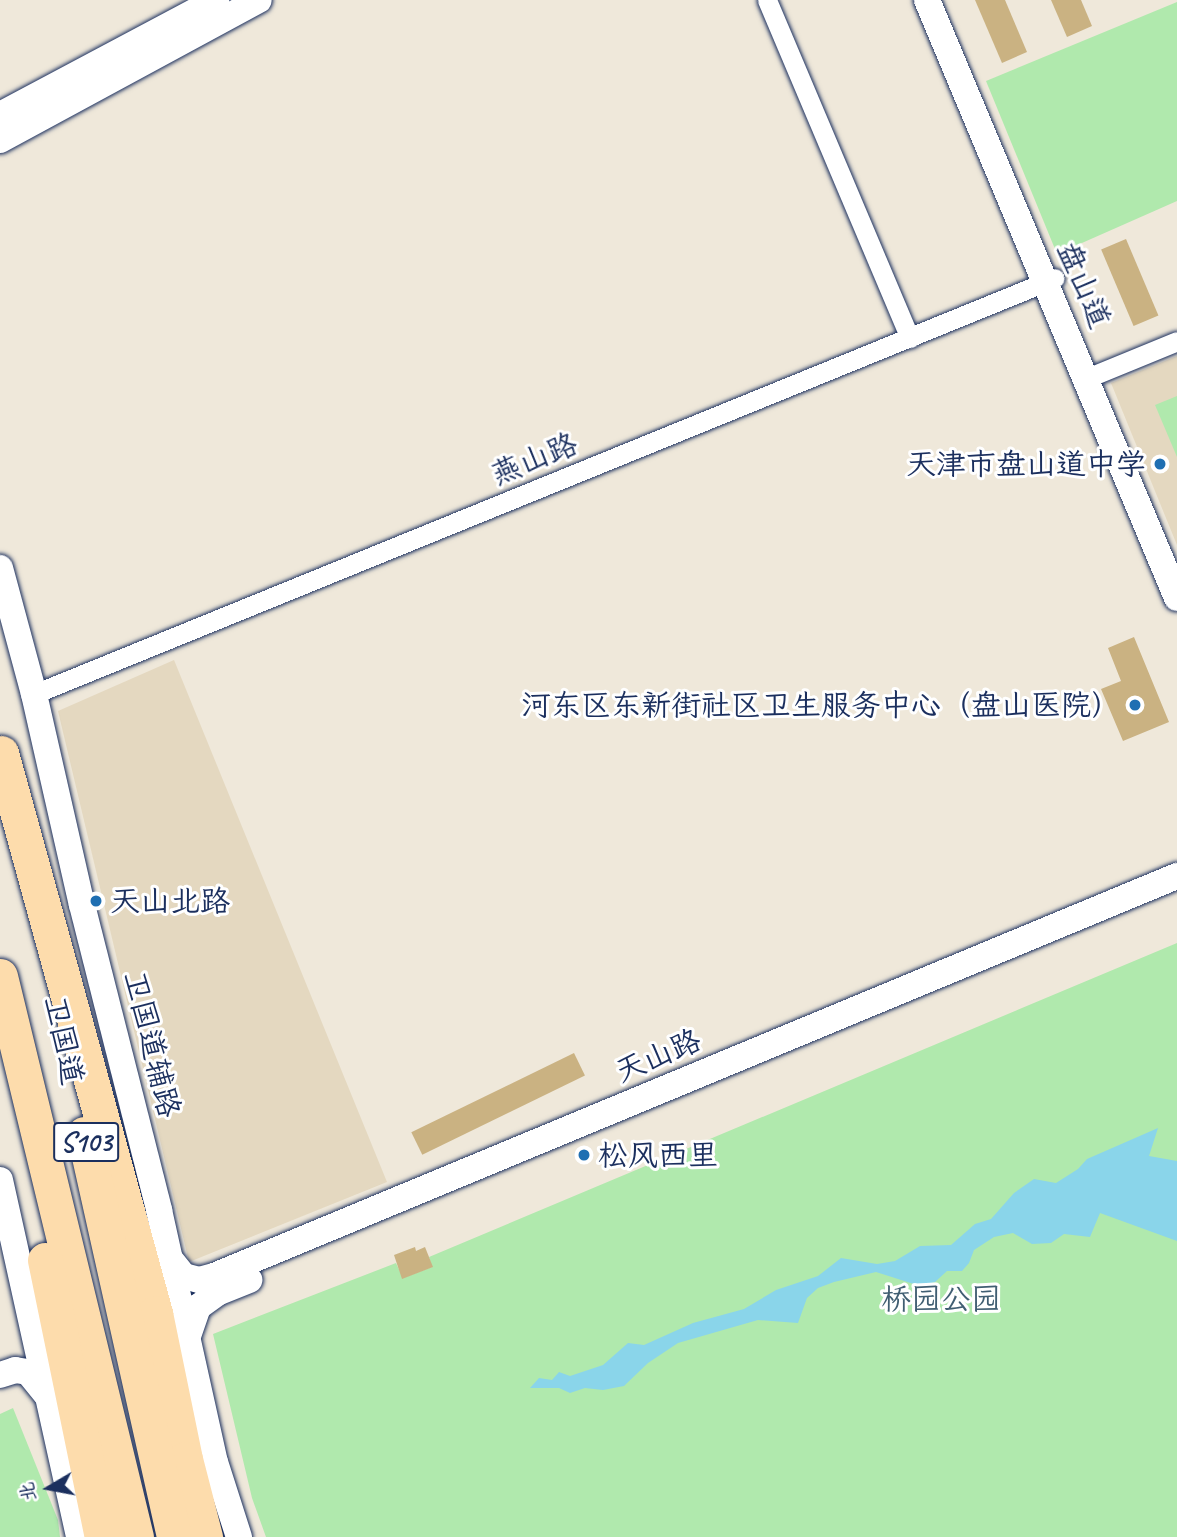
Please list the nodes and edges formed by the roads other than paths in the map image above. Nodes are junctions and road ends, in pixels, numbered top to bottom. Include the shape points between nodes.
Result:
1 (216, 0) edge
2 (259, 0) edge
3 (767, 0) edge
4 (927, 0) edge
5 (938, 0) edge
6 (0, 115) edge
7 (0, 140) edge
8 (1051, 280) junction
9 (910, 338) junction
10 (1177, 341) edge
11 (1092, 376) junction
12 (0, 568) edge
13 (1177, 574) edge
14 (1177, 598) edge
15 (34, 694) junction
16 (1, 750) edge
17 (1177, 876) edge
18 (1177, 891) edge
19 (0, 976) edge
20 (0, 1044) edge
21 (0, 1180) edge
22 (170, 1259) junction
23 (31, 1325) junction
24 (188, 1336) junction
25 (0, 1364) edge
26 (0, 1375) edge
27 (50, 1399) junction
28 (79, 1537) edge
29 (102, 1537) edge
30 (136, 1537) edge
31 (174, 1537) edge
32 (205, 1537) edge
33 (239, 1537) edge

1 - 6 street
2 - 7 street
3 - 9 street
4 - 8 street, 盘山道
5 - 8 street, 盘山道
8 - 9 street, 燕山路
8 - 11 street, 盘山道
9 - 15 street, 燕山路
10 - 11 street
11 - 13 street, 盘山道
11 - 14 street, 盘山道
12 - 15 street, 卫国道辅路
15 - 22 street, 卫国道辅路
16 - 31 highway, 卫国道 / S103
16 - 32 highway via 148,1286
17 - 22 street, 天山路 via 214,1276 199,1280 184,1276
18 - 24 street, 天山路 via 218,1293 198,1307
19 - 30 highway, 卫国道 / S103
20 - 29 highway
21 - 23 street
22 - 24 street, 卫国道辅路
23 - 25 street via 22,1350
23 - 27 street
24 - 33 street, 卫国道辅路 via 215,1462
26 - 27 street via 28,1372
27 - 28 street

